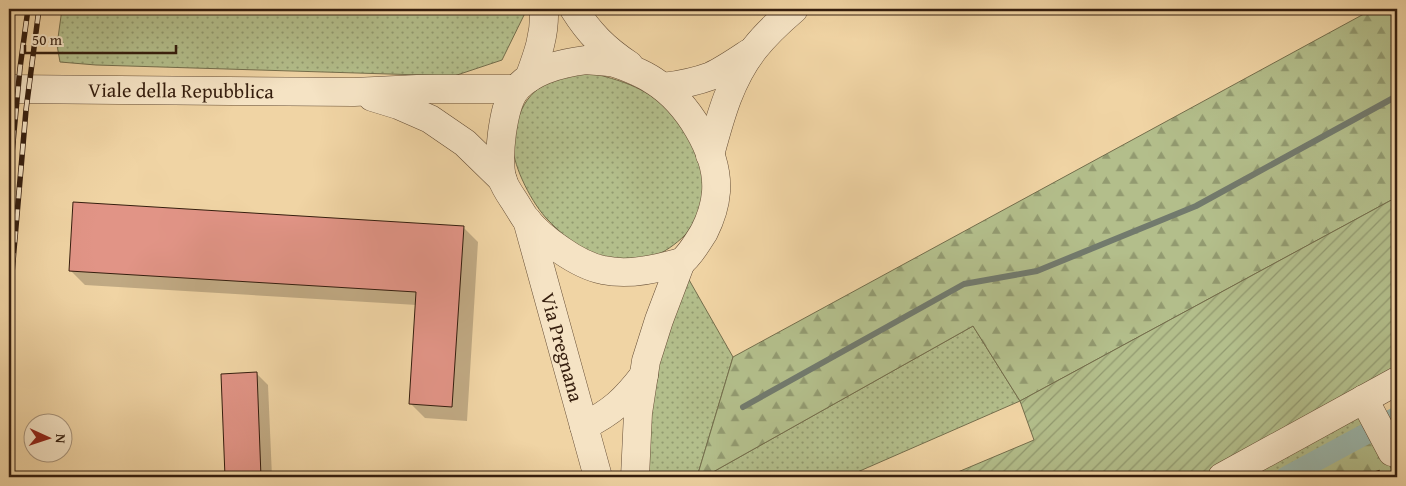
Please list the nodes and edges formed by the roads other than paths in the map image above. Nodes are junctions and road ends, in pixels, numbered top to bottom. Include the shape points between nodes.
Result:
1 (544, 9) edge
2 (574, 9) edge
3 (794, 9) edge
4 (754, 49) junction
5 (653, 81) junction
6 (522, 83) junction
7 (9, 88) edge
8 (354, 92) junction
9 (710, 155) junction
10 (502, 180) junction
11 (526, 219) junction
12 (681, 262) junction
13 (644, 375) junction
14 (1397, 381) edge
15 (1365, 400) junction
16 (584, 426) junction
17 (1392, 452) dead end
18 (598, 477) edge
19 (635, 477) edge
20 (1222, 477) edge

1 - 6 street via 539,52
2 - 5 street via 610,53
3 - 4 street
4 - 5 street via 711,76 688,83
4 - 9 street via 722,108
5 - 6 street via 610,62 586,60 549,68
5 - 9 street via 684,109 700,131
6 - 8 street, Viale della Repubblica
6 - 10 street via 507,107 503,125 500,148
7 - 8 street, Viale della Repubblica
8 - 10 street, Viale della Repubblica via 430,119 465,143
9 - 12 street via 716,192 713,210 697,244
10 - 11 street
11 - 12 street via 568,255 602,270 651,271
11 - 16 street, Via Pregnana
12 - 13 street via 659,320
13 - 16 street via 625,398
13 - 19 street via 638,413
14 - 15 street
15 - 17 street
15 - 20 street
16 - 18 street, Via Pregnana

